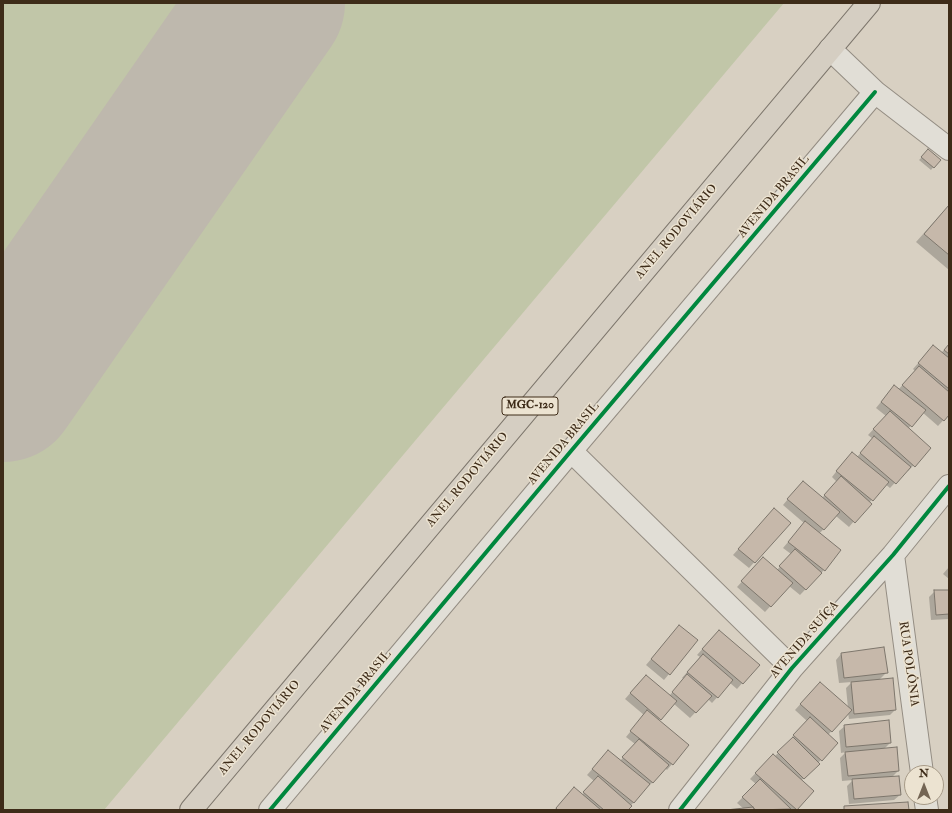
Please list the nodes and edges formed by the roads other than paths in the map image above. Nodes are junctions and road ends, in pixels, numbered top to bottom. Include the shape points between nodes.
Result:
1 (869, 3) edge
2 (830, 49) junction
3 (875, 92) junction
4 (949, 148) edge
5 (571, 451) junction
6 (949, 486) edge
7 (893, 555) junction
8 (792, 668) junction
9 (921, 765) edge
10 (682, 809) edge
11 (191, 810) edge
12 (270, 810) edge

1 - 2 main road, ANEL RODOVIÁRIO / MGC-120
2 - 3 street
2 - 11 main road, ANEL RODOVIÁRIO / MGC-120
3 - 4 street
3 - 5 street, AVENIDA BRASIL
5 - 8 street
5 - 12 street, AVENIDA BRASIL
6 - 7 street, AVENIDA SUÍÇA
7 - 8 street, AVENIDA SUÍÇA
7 - 9 street, RUA POLÔNIA
8 - 10 street, AVENIDA SUÍÇA

